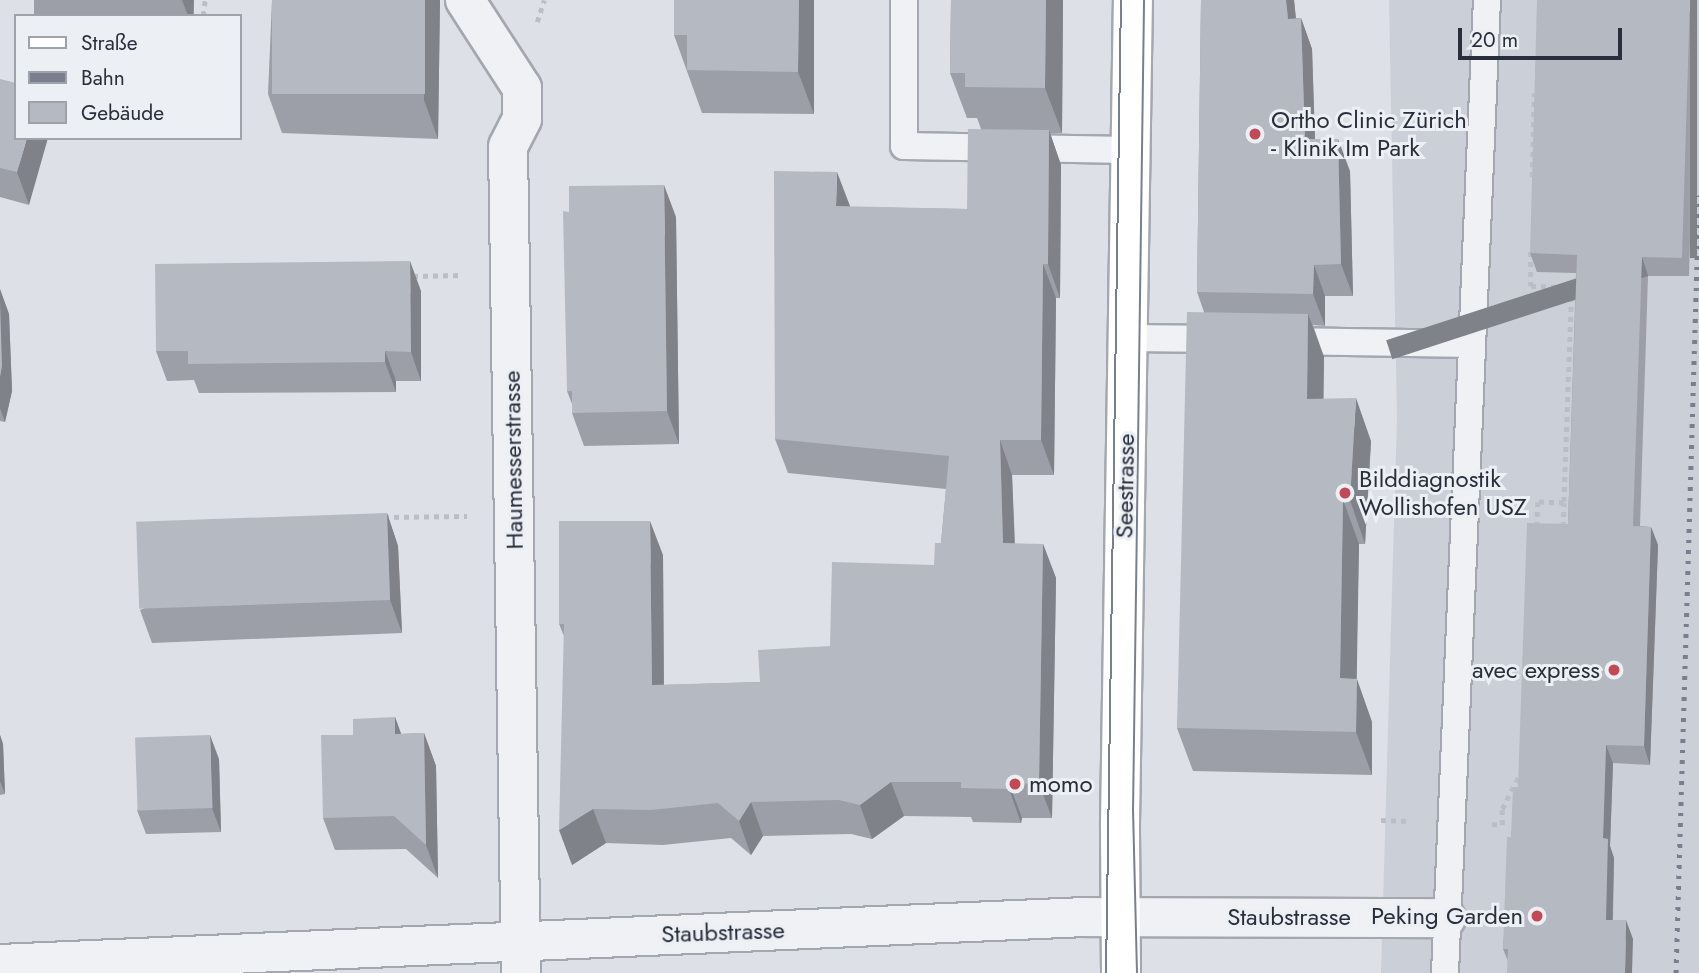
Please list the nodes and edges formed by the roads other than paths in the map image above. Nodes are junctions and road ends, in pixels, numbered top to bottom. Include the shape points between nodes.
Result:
1 (465, 0) edge
2 (904, 0) edge
3 (1133, 0) edge
4 (1487, 0) edge
5 (1130, 150) junction
6 (1128, 338) junction
7 (1472, 344) junction
8 (1120, 916) junction
9 (1446, 918) junction
10 (521, 957) edge
11 (0, 964) edge
12 (1121, 973) edge
13 (1445, 973) edge

1 - 10 street, Haumesserstrasse via 522,88 522,119 508,147
2 - 5 lane via 904,146
3 - 5 street, Seestrasse
4 - 7 lane
5 - 6 street, Seestrasse
6 - 7 lane
6 - 8 street, Seestrasse
7 - 9 lane
8 - 9 street, Staubstrasse
8 - 10 street, Staubstrasse
8 - 12 street, Seestrasse
9 - 13 lane
10 - 11 street, Staubstrasse

